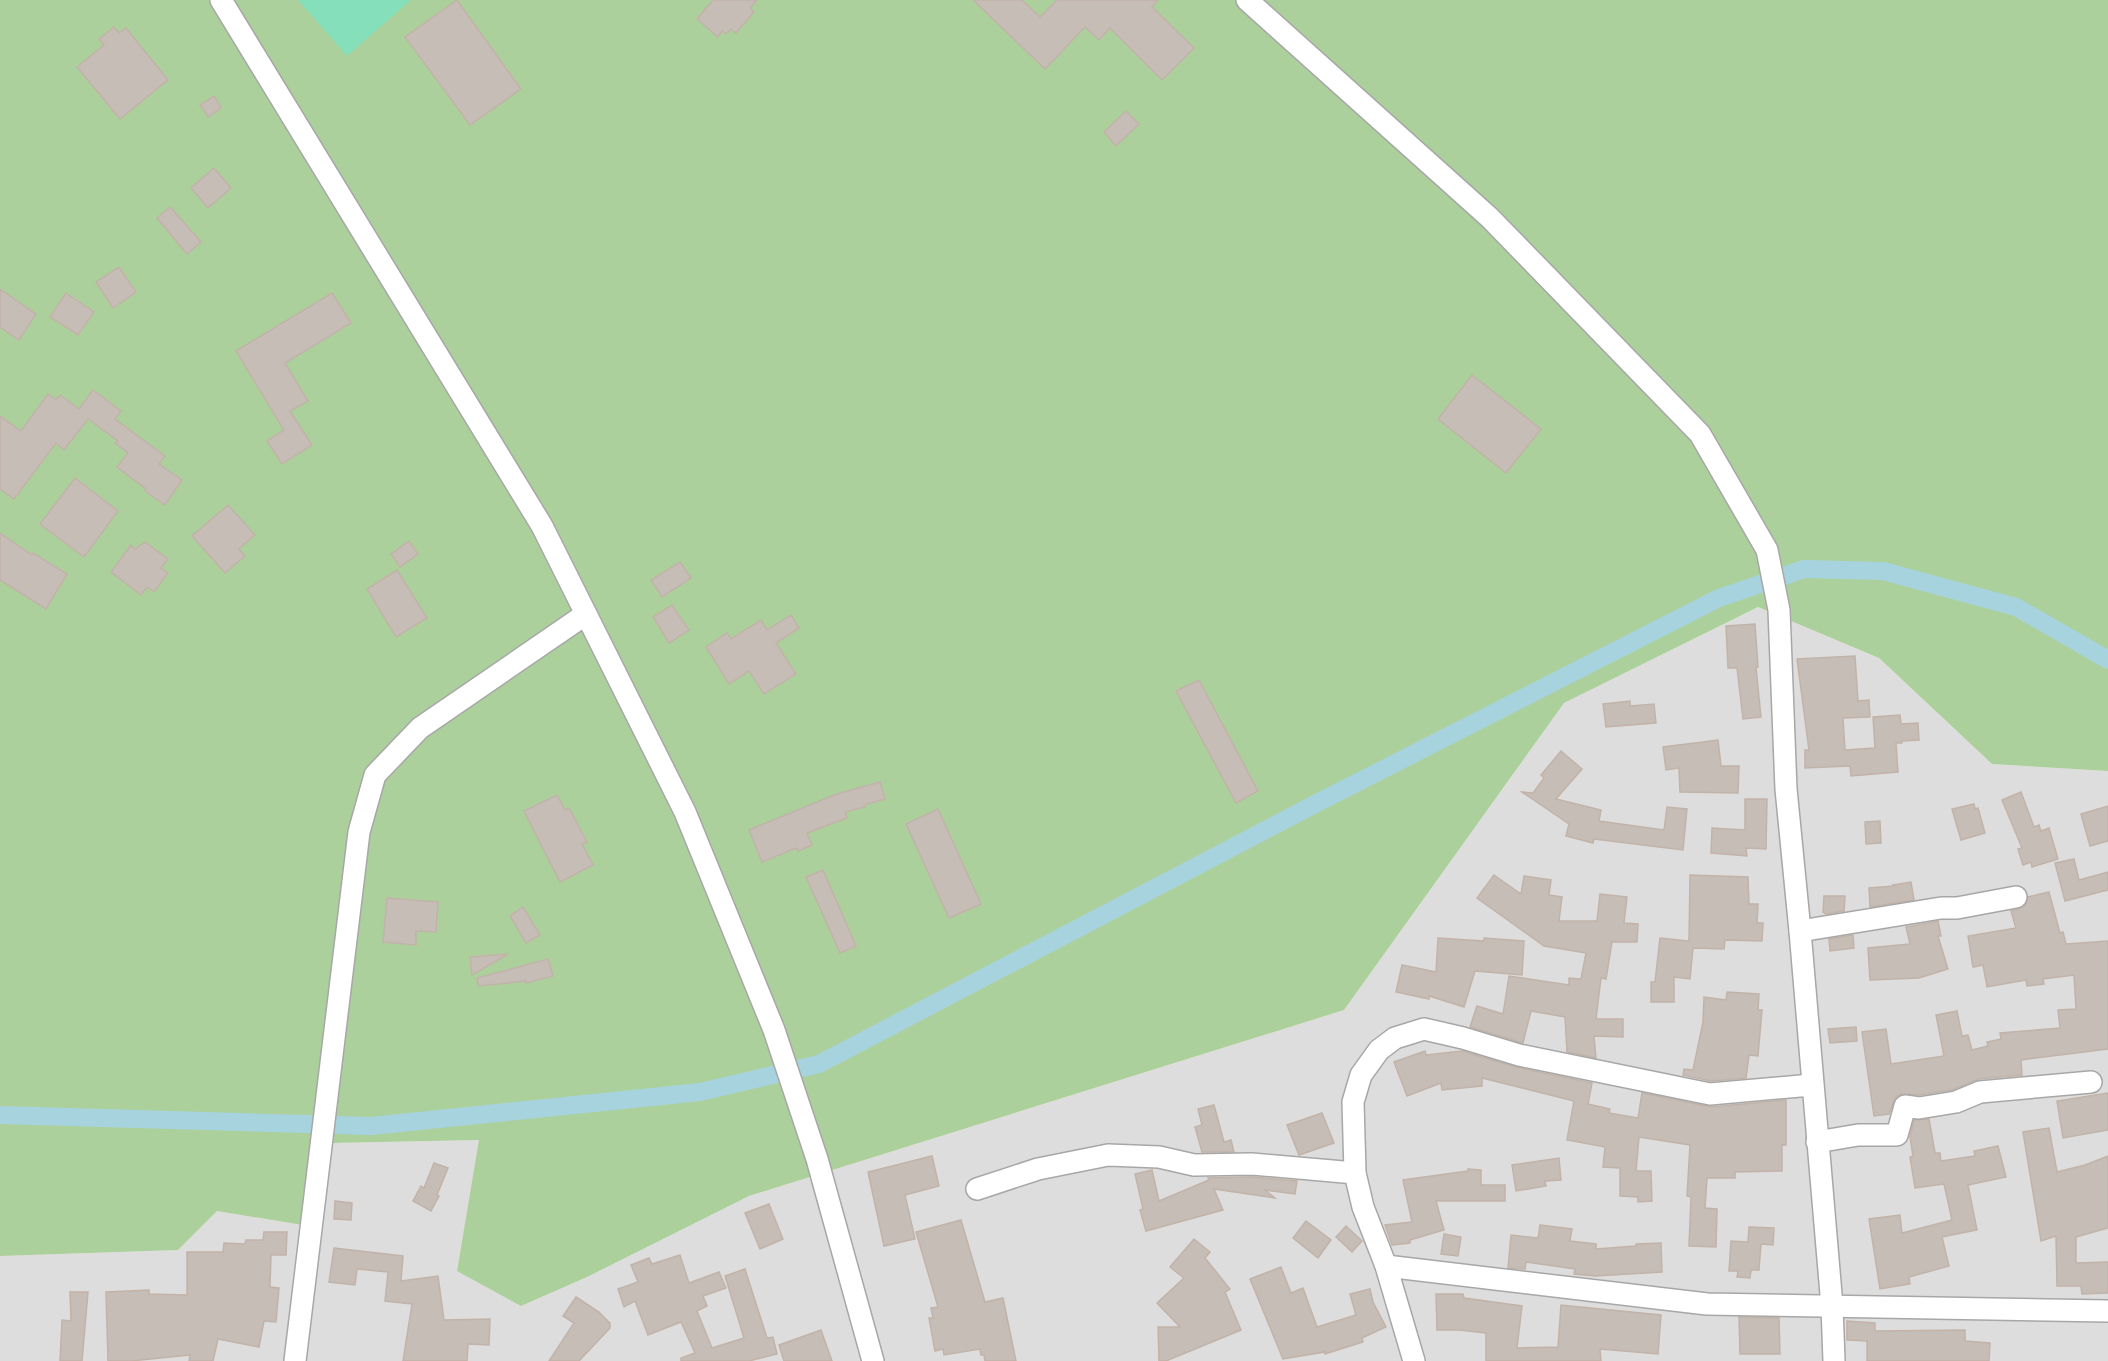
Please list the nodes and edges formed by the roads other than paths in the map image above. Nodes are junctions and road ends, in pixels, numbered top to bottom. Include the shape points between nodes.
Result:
1 (221, 0) edge
2 (1247, 0) edge
3 (586, 614) junction
4 (2016, 897) dead end
5 (1800, 931) junction
6 (2091, 1082) dead end
7 (1812, 1085) junction
8 (1817, 1143) junction
9 (1355, 1173) junction
10 (977, 1189) dead end
11 (1386, 1266) junction
12 (1832, 1306) junction
13 (2108, 1311) edge
14 (295, 1361) edge
15 (873, 1361) edge
16 (1414, 1361) edge
17 (1834, 1361) edge

1 - 3 street via 542,526
2 - 5 street via 1490,218 1700,434 1767,550 1779,610 1786,789
3 - 14 street via 420,728 375,775 359,832
3 - 15 street via 685,812 774,1030 817,1160
4 - 5 street
5 - 7 street
6 - 8 street via 1980,1092 1956,1102 1905,1106 1897,1135 1858,1135
7 - 8 street
7 - 9 street via 1710,1094 1519,1055 1424,1029 1395,1038 1379,1050 1361,1075 1353,1102
8 - 12 street
9 - 10 street via 1252,1164 1194,1165 1159,1157 1108,1155 1038,1169
9 - 11 street via 1363,1207
11 - 12 street via 1707,1304
11 - 16 street
12 - 13 street
12 - 17 street

